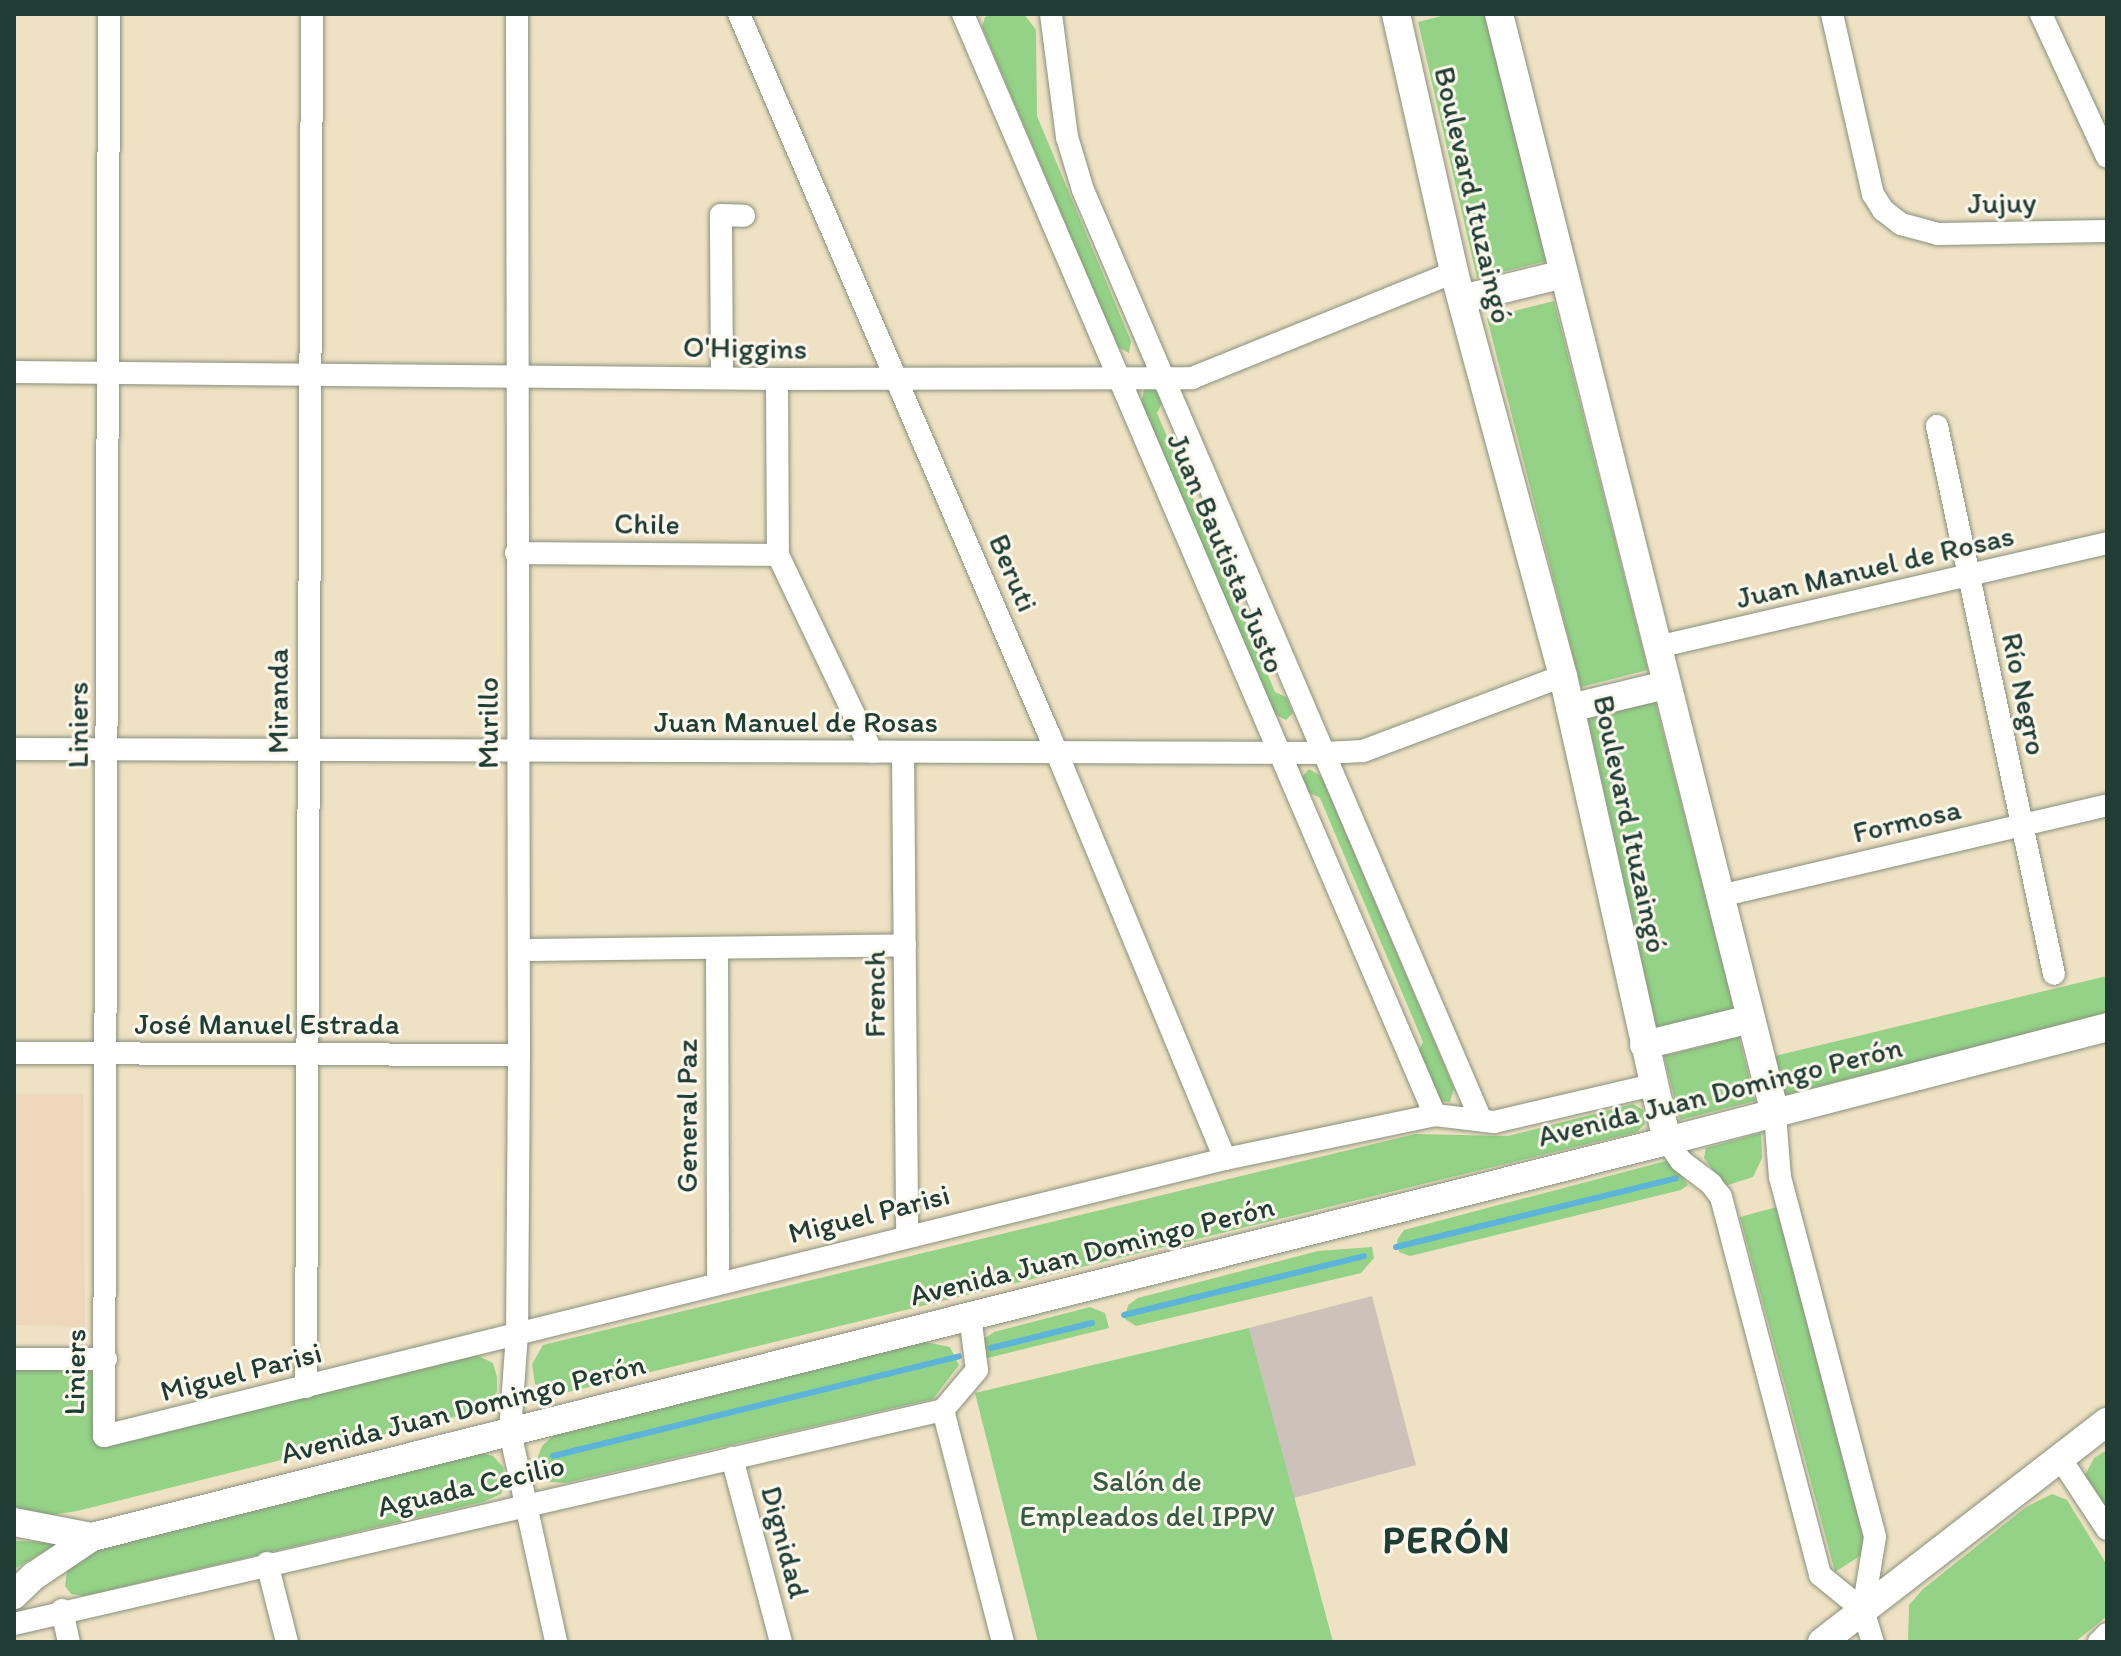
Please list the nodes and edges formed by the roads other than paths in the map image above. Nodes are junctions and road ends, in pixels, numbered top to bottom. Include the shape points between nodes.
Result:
1 (109, 14) edge
2 (312, 14) edge
3 (517, 14) edge
4 (739, 14) edge
5 (963, 14) edge
6 (1051, 14) edge
7 (1396, 14) edge
8 (1499, 14) edge
9 (1832, 14) edge
10 (2041, 14) edge
11 (2107, 157) edge
12 (744, 216) dead end
13 (2107, 231) edge
14 (1454, 272) junction
15 (1564, 274) junction
16 (1462, 299) junction
17 (14, 372) edge
18 (108, 372) junction
19 (310, 374) junction
20 (517, 377) junction
21 (722, 377) junction
22 (896, 378) junction
23 (1120, 378) junction
24 (777, 379) junction
25 (1160, 379) junction
26 (1937, 426) dead end
27 (2107, 543) edge
28 (516, 553) junction
29 (778, 555) junction
30 (1967, 578) junction
31 (1657, 647) junction
32 (1563, 676) junction
33 (1666, 685) junction
34 (1570, 708) junction
35 (14, 749) edge
36 (108, 749) junction
37 (307, 750) junction
38 (518, 751) junction
39 (872, 752) junction
40 (903, 753) junction
41 (1324, 753) junction
42 (1057, 754) junction
43 (1278, 755) junction
44 (2107, 805) edge
45 (2022, 825) junction
46 (1720, 896) junction
47 (905, 945) junction
48 (717, 949) junction
49 (519, 950) junction
50 (2054, 974) dead end
51 (1751, 1019) junction
52 (2107, 1027) edge
53 (1644, 1045) junction
54 (14, 1053) edge
55 (107, 1054) junction
56 (305, 1054) junction
57 (519, 1055) junction
58 (1653, 1085) junction
59 (1775, 1114) junction
60 (1435, 1115) junction
61 (1481, 1120) junction
62 (1667, 1141) junction
63 (1225, 1159) junction
64 (907, 1235) junction
65 (718, 1283) junction
66 (970, 1316) junction
67 (517, 1334) junction
68 (14, 1359) edge
69 (106, 1359) junction
70 (306, 1387) junction
71 (943, 1410) junction
72 (2107, 1422) edge
73 (510, 1432) junction
74 (104, 1436) joint
75 (732, 1458) junction
76 (2060, 1458) junction
77 (526, 1505) junction
78 (14, 1522) edge
79 (2107, 1529) edge
80 (92, 1537) junction
81 (267, 1563) junction
82 (14, 1595) edge
83 (62, 1610) junction
84 (1863, 1610) junction
85 (14, 1624) edge
86 (2107, 1634) edge
87 (69, 1642) edge
88 (287, 1642) edge
89 (556, 1642) edge
90 (781, 1642) edge
91 (1003, 1642) edge
92 (1822, 1642) edge
93 (1873, 1642) edge
94 (2099, 1642) edge

1 - 18 street, Liniers
2 - 19 street, Miranda
3 - 20 street, Murillo
4 - 22 street, Beruti
5 - 23 street, Juan Bautista Justo
6 - 25 street, Juan Bautista Justo via 1067,137 1083,190
7 - 14 main road, Boulevard Ituzaingó
8 - 15 main road
9 - 13 street, Jujuy via 1873,194 1883,210 1901,224 1938,234
10 - 11 street
12 - 21 street via 721,215
14 - 16 main road, Boulevard Ituzaingó
14 - 25 street, O'Higgins via 1192,378
15 - 16 main road
15 - 31 main road
16 - 32 main road, Boulevard Ituzaingó
17 - 18 street, O'Higgins
18 - 19 street, O'Higgins
18 - 36 street, Liniers
19 - 20 street, O'Higgins
19 - 37 street, Miranda
20 - 21 street, O'Higgins
20 - 28 street, Murillo
21 - 24 street, O'Higgins
22 - 23 street, O'Higgins
22 - 24 street, O'Higgins
22 - 42 street, Beruti
23 - 25 street, O'Higgins
23 - 43 street, Juan Bautista Justo
24 - 29 street
25 - 41 street, Juan Bautista Justo
26 - 30 street, Río Negro
27 - 30 street, Juan Manuel de Rosas
28 - 29 street, Chile
28 - 38 street, Murillo
29 - 39 street
30 - 31 street, Juan Manuel de Rosas
30 - 45 street, Río Negro
31 - 33 main road
32 - 34 main road, Boulevard Ituzaingó
32 - 41 street, Juan Manuel de Rosas via 1363,751
33 - 34 main road
33 - 46 main road
34 - 53 main road, Boulevard Ituzaingó
35 - 36 street, Juan Manuel de Rosas
36 - 37 street, Juan Manuel de Rosas
36 - 55 street, Liniers
37 - 38 street, Juan Manuel de Rosas
37 - 56 street, Miranda
38 - 39 street, Juan Manuel de Rosas
38 - 49 street, Murillo
39 - 40 street, Juan Manuel de Rosas
40 - 42 street, Juan Manuel de Rosas
40 - 47 street, French
41 - 43 street, Juan Manuel de Rosas
41 - 61 street, Juan Bautista Justo
42 - 43 street, Juan Manuel de Rosas
42 - 63 street, Beruti
43 - 60 street, Juan Bautista Justo
44 - 45 street, Formosa
45 - 46 street, Formosa
45 - 50 street, Río Negro
46 - 51 main road
47 - 48 street
47 - 64 street, French
48 - 49 street
48 - 65 street, General Paz
49 - 57 street, Murillo
51 - 53 main road
51 - 59 main road
52 - 59 main road, Avenida Juan Domingo Perón
53 - 58 main road, Boulevard Ituzaingó
54 - 55 street, José Manuel Estrada
55 - 56 street, José Manuel Estrada
55 - 69 street, Liniers
56 - 57 street, José Manuel Estrada
56 - 70 street, Miranda
57 - 67 street, Murillo
58 - 61 street, Miguel Parisi via 1494,1122
58 - 62 main road, Boulevard Ituzaingó
59 - 62 main road, Avenida Juan Domingo Perón
59 - 84 street via 1780,1177 1875,1537
60 - 61 street, Miguel Parisi
60 - 63 street, Miguel Parisi
62 - 66 main road, Avenida Juan Domingo Perón
62 - 84 street, Boulevard Ituzaingó via 1721,1197 1820,1575
63 - 64 street, Miguel Parisi
64 - 65 street, Miguel Parisi
65 - 67 street, Miguel Parisi
66 - 71 street via 977,1370
66 - 73 main road, Avenida Juan Domingo Perón
67 - 70 street, Miguel Parisi
67 - 73 street, Murillo
68 - 69 street
69 - 74 street, Liniers
70 - 74 street, Miguel Parisi
71 - 75 street, Aguada Cecilio
71 - 91 street
72 - 76 main road
73 - 77 street, Murillo
73 - 80 main road, Avenida Juan Domingo Perón
75 - 77 street, Aguada Cecilio
75 - 90 street, Dignidad
76 - 79 street
76 - 84 main road
77 - 81 street, Aguada Cecilio
77 - 89 street, Murillo
78 - 80 main road, Avenida Juan Domingo Perón
80 - 82 main road, Avenida Juan Domingo Perón
81 - 83 street, Aguada Cecilio
81 - 88 street
83 - 85 street, Aguada Cecilio
83 - 87 street
84 - 92 main road
84 - 93 street
86 - 94 street

